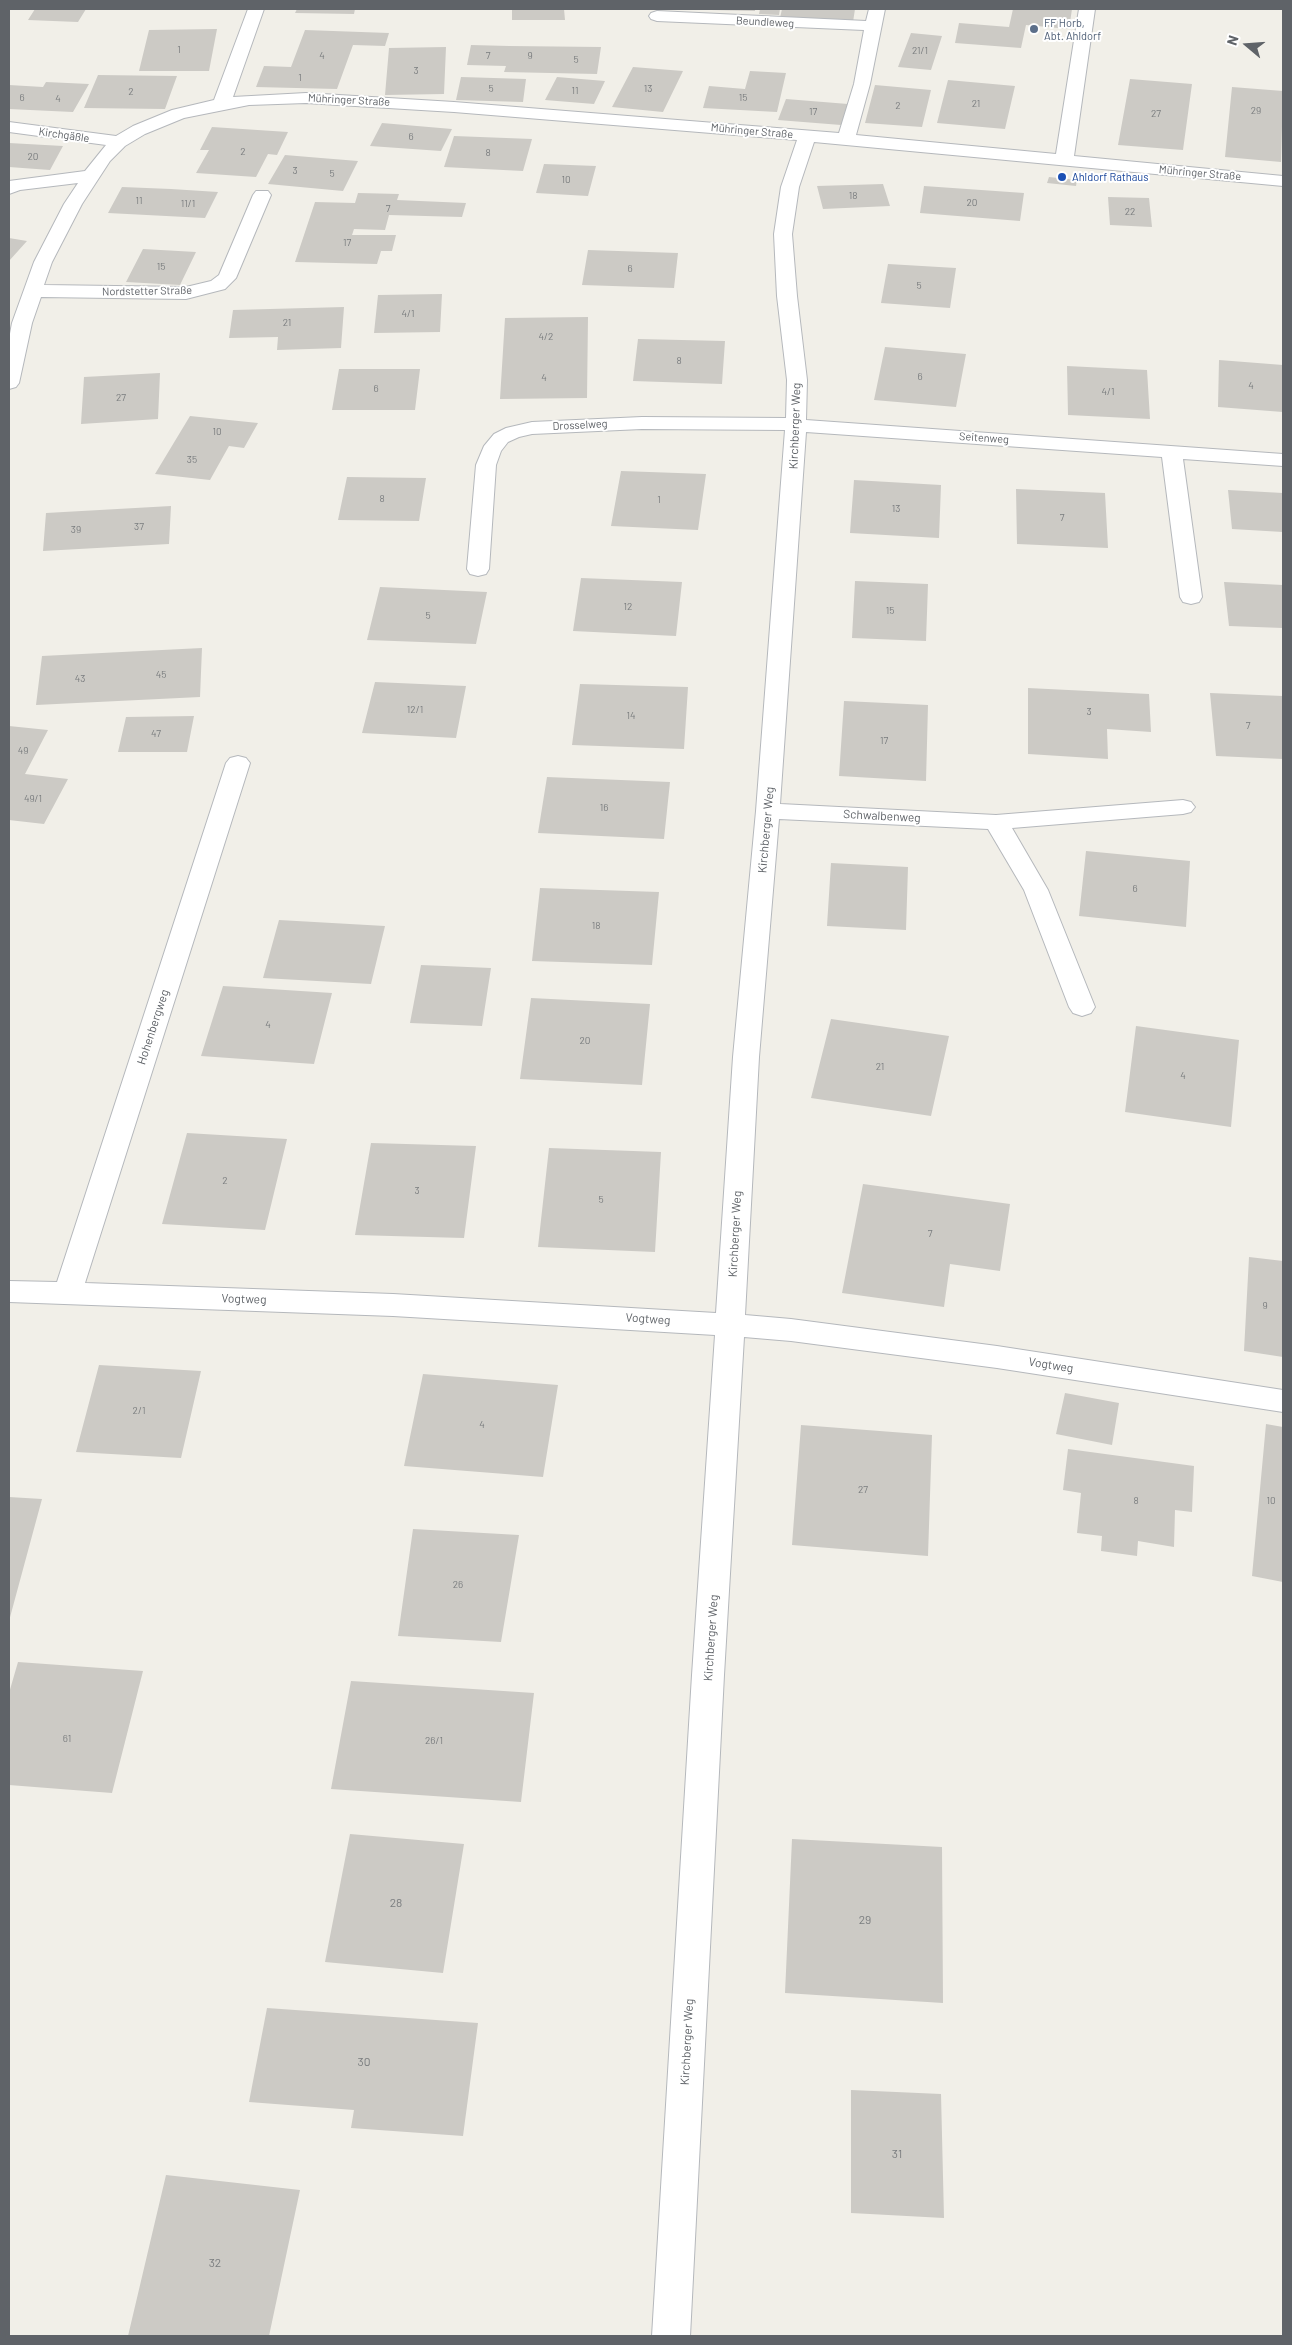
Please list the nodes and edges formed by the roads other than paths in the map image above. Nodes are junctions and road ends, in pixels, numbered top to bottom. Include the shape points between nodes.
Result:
1 (256, 9) edge
2 (877, 9) edge
3 (1087, 9) edge
4 (657, 16) dead end
5 (874, 26) junction
6 (221, 104) junction
7 (9, 127) edge
8 (807, 136) junction
9 (846, 139) junction
10 (119, 142) junction
11 (1064, 160) junction
12 (91, 176) junction
13 (1283, 181) edge
14 (9, 189) edge
15 (262, 195) dead end
16 (33, 291) junction
17 (9, 383) edge
18 (796, 424) junction
19 (1172, 452) junction
20 (1283, 460) edge
21 (478, 569) dead end
22 (1190, 597) dead end
23 (238, 763) dead end
24 (1183, 807) dead end
25 (768, 811) junction
26 (996, 822) junction
27 (1082, 1007) dead end
28 (9, 1291) edge
29 (68, 1292) junction
30 (730, 1325) junction
31 (1283, 1402) edge
32 (671, 2336) edge

1 - 6 street
2 - 5 street
3 - 11 street
4 - 5 street, Beundleweg
5 - 9 street
6 - 8 street, Mühringer Straße via 278,98 336,99
6 - 10 street via 178,114
7 - 10 street, Kirchgäßle
8 - 9 street, Mühringer Straße
8 - 18 street, Kirchberger Weg via 790,187 784,234 787,296 797,380
9 - 11 street, Mühringer Straße
10 - 12 street
11 - 13 street, Mühringer Straße
12 - 14 street via 15,185
12 - 16 street via 43,262
15 - 16 street, Nordstetter Straße via 227,278 218,285 186,292
16 - 17 street via 22,323
18 - 19 street, Seitenweg
18 - 21 street, Drosselweg via 576,424 513,432 501,438 491,450 486,465
18 - 25 street, Kirchberger Weg
19 - 20 street, Seitenweg
19 - 22 street
23 - 29 street, Hohenbergweg
24 - 26 street, Schwalbenweg
25 - 26 street, Schwalbenweg
25 - 30 street, Kirchberger Weg via 746,1057
26 - 27 street via 1036,890
28 - 29 street, Vogtweg
29 - 30 street, Vogtweg via 411,1306
30 - 31 street, Vogtweg via 997,1356
30 - 32 street, Kirchberger Weg

